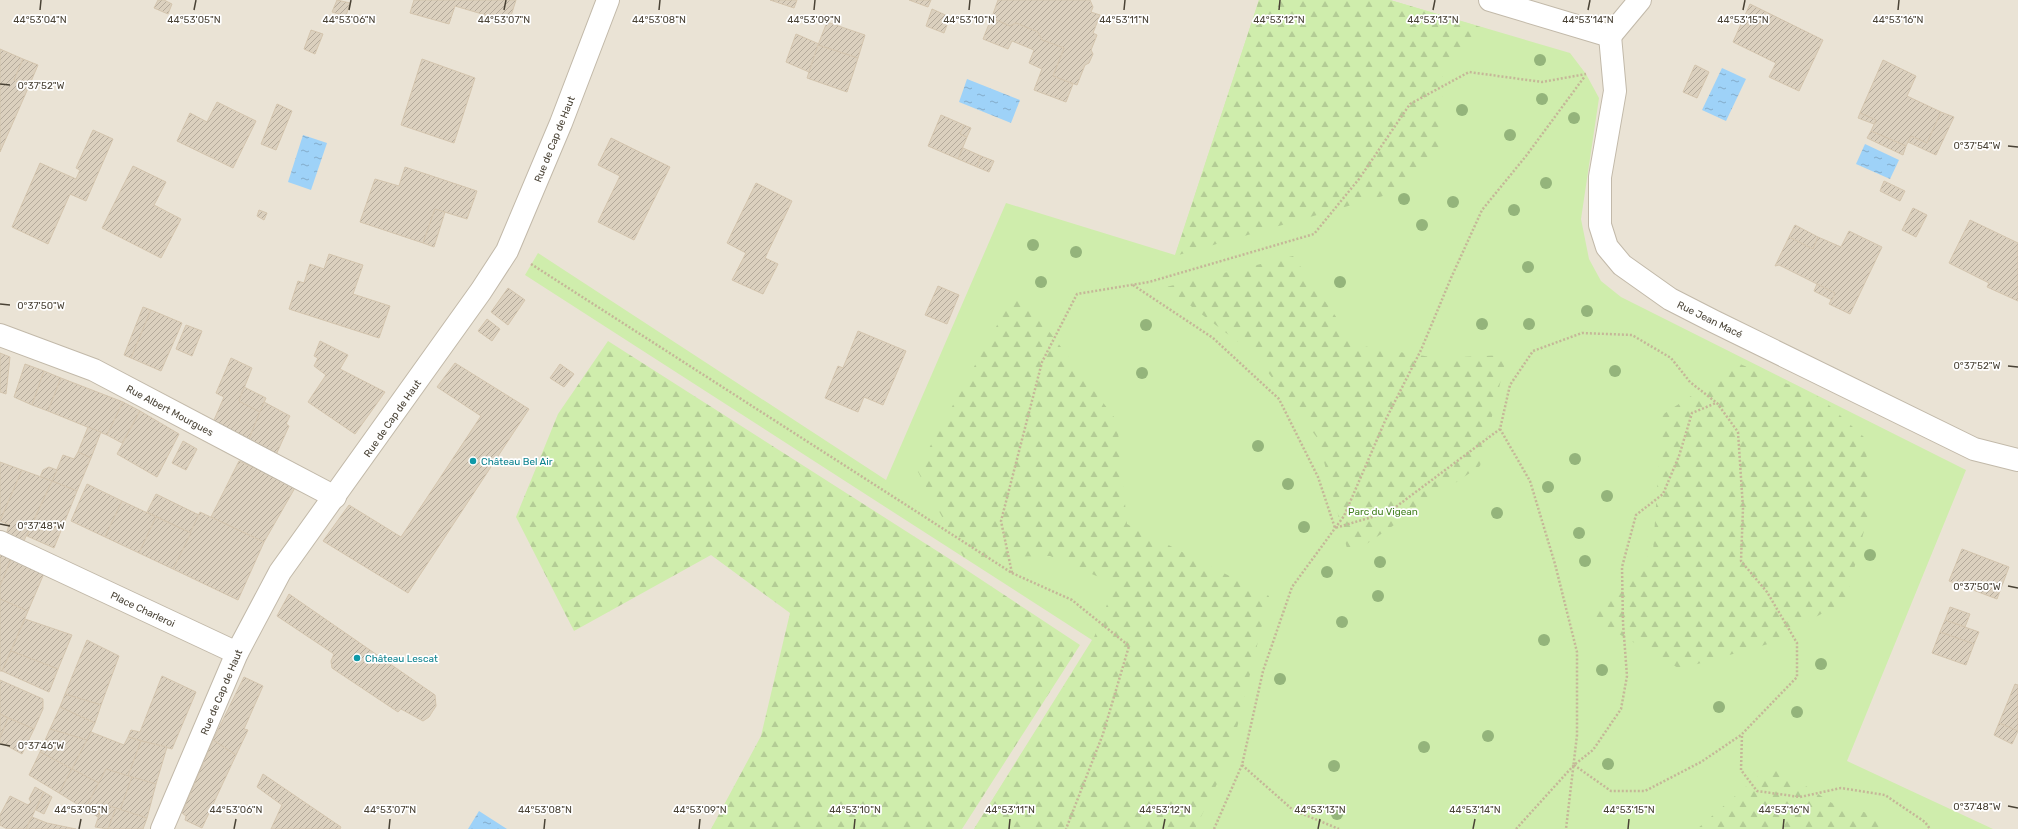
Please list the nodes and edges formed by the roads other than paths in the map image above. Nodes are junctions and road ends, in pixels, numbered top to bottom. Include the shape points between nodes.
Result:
1 (608, 0) edge
2 (1490, 0) edge
3 (1640, 0) edge
4 (1610, 36) junction
5 (0, 335) edge
6 (2018, 460) edge
7 (335, 497) junction
8 (0, 542) edge
9 (237, 653) junction
10 (162, 829) edge

1 - 7 street, Rue de Cap de Haut via 561,123 507,250 482,291
2 - 4 street
3 - 4 street
4 - 6 street, Rue Jean Macé via 1615,91 1600,177 1600,225 1607,247 1622,265 1670,300 1974,449
5 - 7 street, Rue Albert Mourgues via 94,370
7 - 9 street, Rue de Cap de Haut via 280,572
8 - 9 street, Place Charleroi
9 - 10 street, Rue de Cap de Haut

